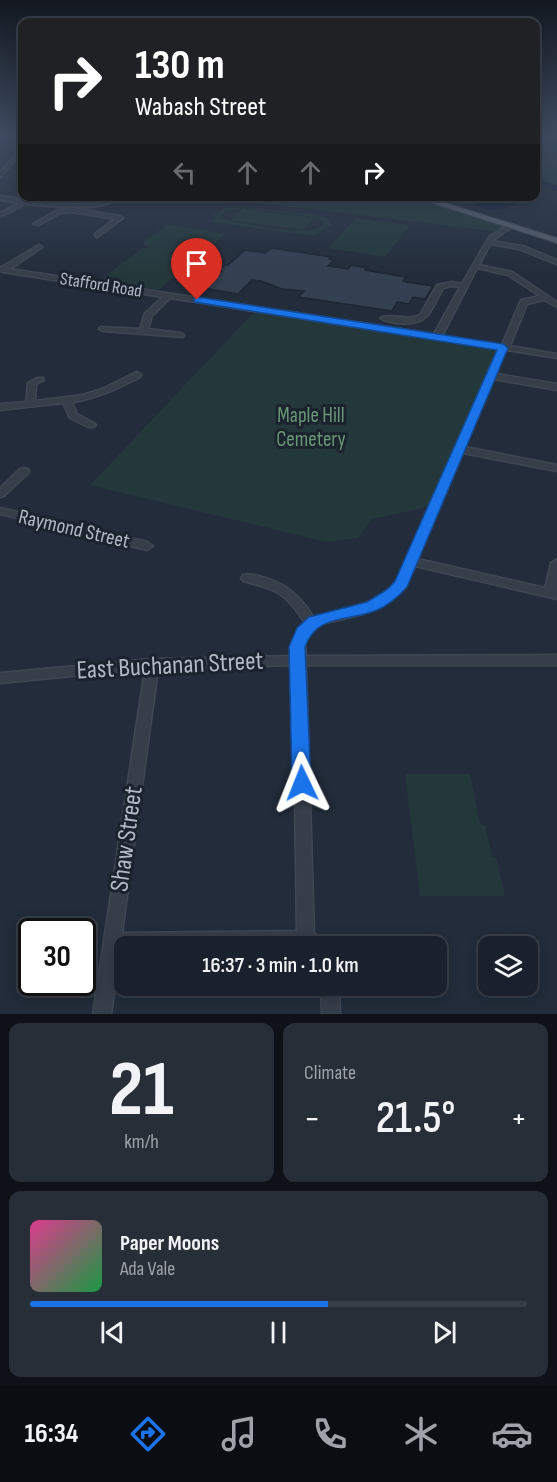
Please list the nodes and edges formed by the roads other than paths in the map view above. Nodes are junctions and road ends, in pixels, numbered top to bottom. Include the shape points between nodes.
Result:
1 (0, 198) edge
2 (18, 200) edge
3 (26, 201) joint
4 (108, 201) edge
5 (430, 201) edge
6 (72, 208) junction
7 (0, 215) edge
8 (36, 224) dead end
9 (510, 226) junction
10 (97, 236) dead end
11 (557, 241) edge
12 (488, 242) junction
13 (39, 247) dead end
14 (557, 262) edge
15 (475, 266) junction
16 (2, 269) edge
17 (464, 286) junction
18 (169, 296) junction
19 (547, 297) junction
20 (557, 305) edge
21 (384, 318) dead end
22 (103, 329) dead end
23 (143, 331) junction
24 (180, 335) dead end
25 (437, 337) junction
26 (504, 348) junction
27 (557, 356) edge
28 (137, 375) dead end
29 (490, 376) junction
30 (40, 380) dead end
31 (557, 387) edge
32 (67, 401) junction
33 (30, 405) junction
34 (0, 407) edge
35 (91, 425) dead end
36 (459, 449) junction
37 (557, 468) edge
38 (24, 471) dead end
39 (0, 494) edge
40 (0, 511) edge
41 (147, 546) dead end
42 (413, 562) junction
43 (557, 562) edge
44 (247, 578) dead end
45 (554, 594) edge
46 (311, 623) junction
47 (298, 660) junction
48 (557, 660) edge
49 (152, 664) junction
50 (0, 678) edge
51 (306, 936) edge
52 (112, 942) joint
53 (330, 996) edge
54 (102, 1014) edge
55 (331, 1014) edge

1 - 2 street
3 - 6 street
3 - 7 street
4 - 6 street
5 - 9 main road
6 - 8 street
6 - 10 street via 120,218
9 - 11 main road
9 - 12 street
12 - 14 street via 525,248
12 - 15 street
13 - 16 street
15 - 17 street
15 - 19 street via 510,273
16 - 18 street, Stafford Road
17 - 21 street via 440,287 418,319
17 - 25 street
18 - 23 street via 148,315
18 - 25 street, Stafford Road
19 - 20 street
19 - 26 street via 524,302
22 - 23 street
23 - 24 street
25 - 26 street, Stafford Road
26 - 27 street, Stafford Road
26 - 29 street
28 - 32 street via 105,391
29 - 31 street
29 - 36 street
30 - 33 street via 32,383
32 - 33 street
32 - 35 street via 73,416
33 - 34 street
36 - 37 street
36 - 42 street
38 - 39 street
40 - 41 street, Raymond Street
42 - 45 street
42 - 46 street via 402,583 384,600 361,611
43 - 45 street
44 - 46 street via 285,590
46 - 47 street via 299,639
47 - 48 street, East Buchanan Street
47 - 49 street, East Buchanan Street
47 - 51 street
49 - 50 street, East Buchanan Street
49 - 52 street, Shaw Street
52 - 54 street, Shaw Street
53 - 55 street

